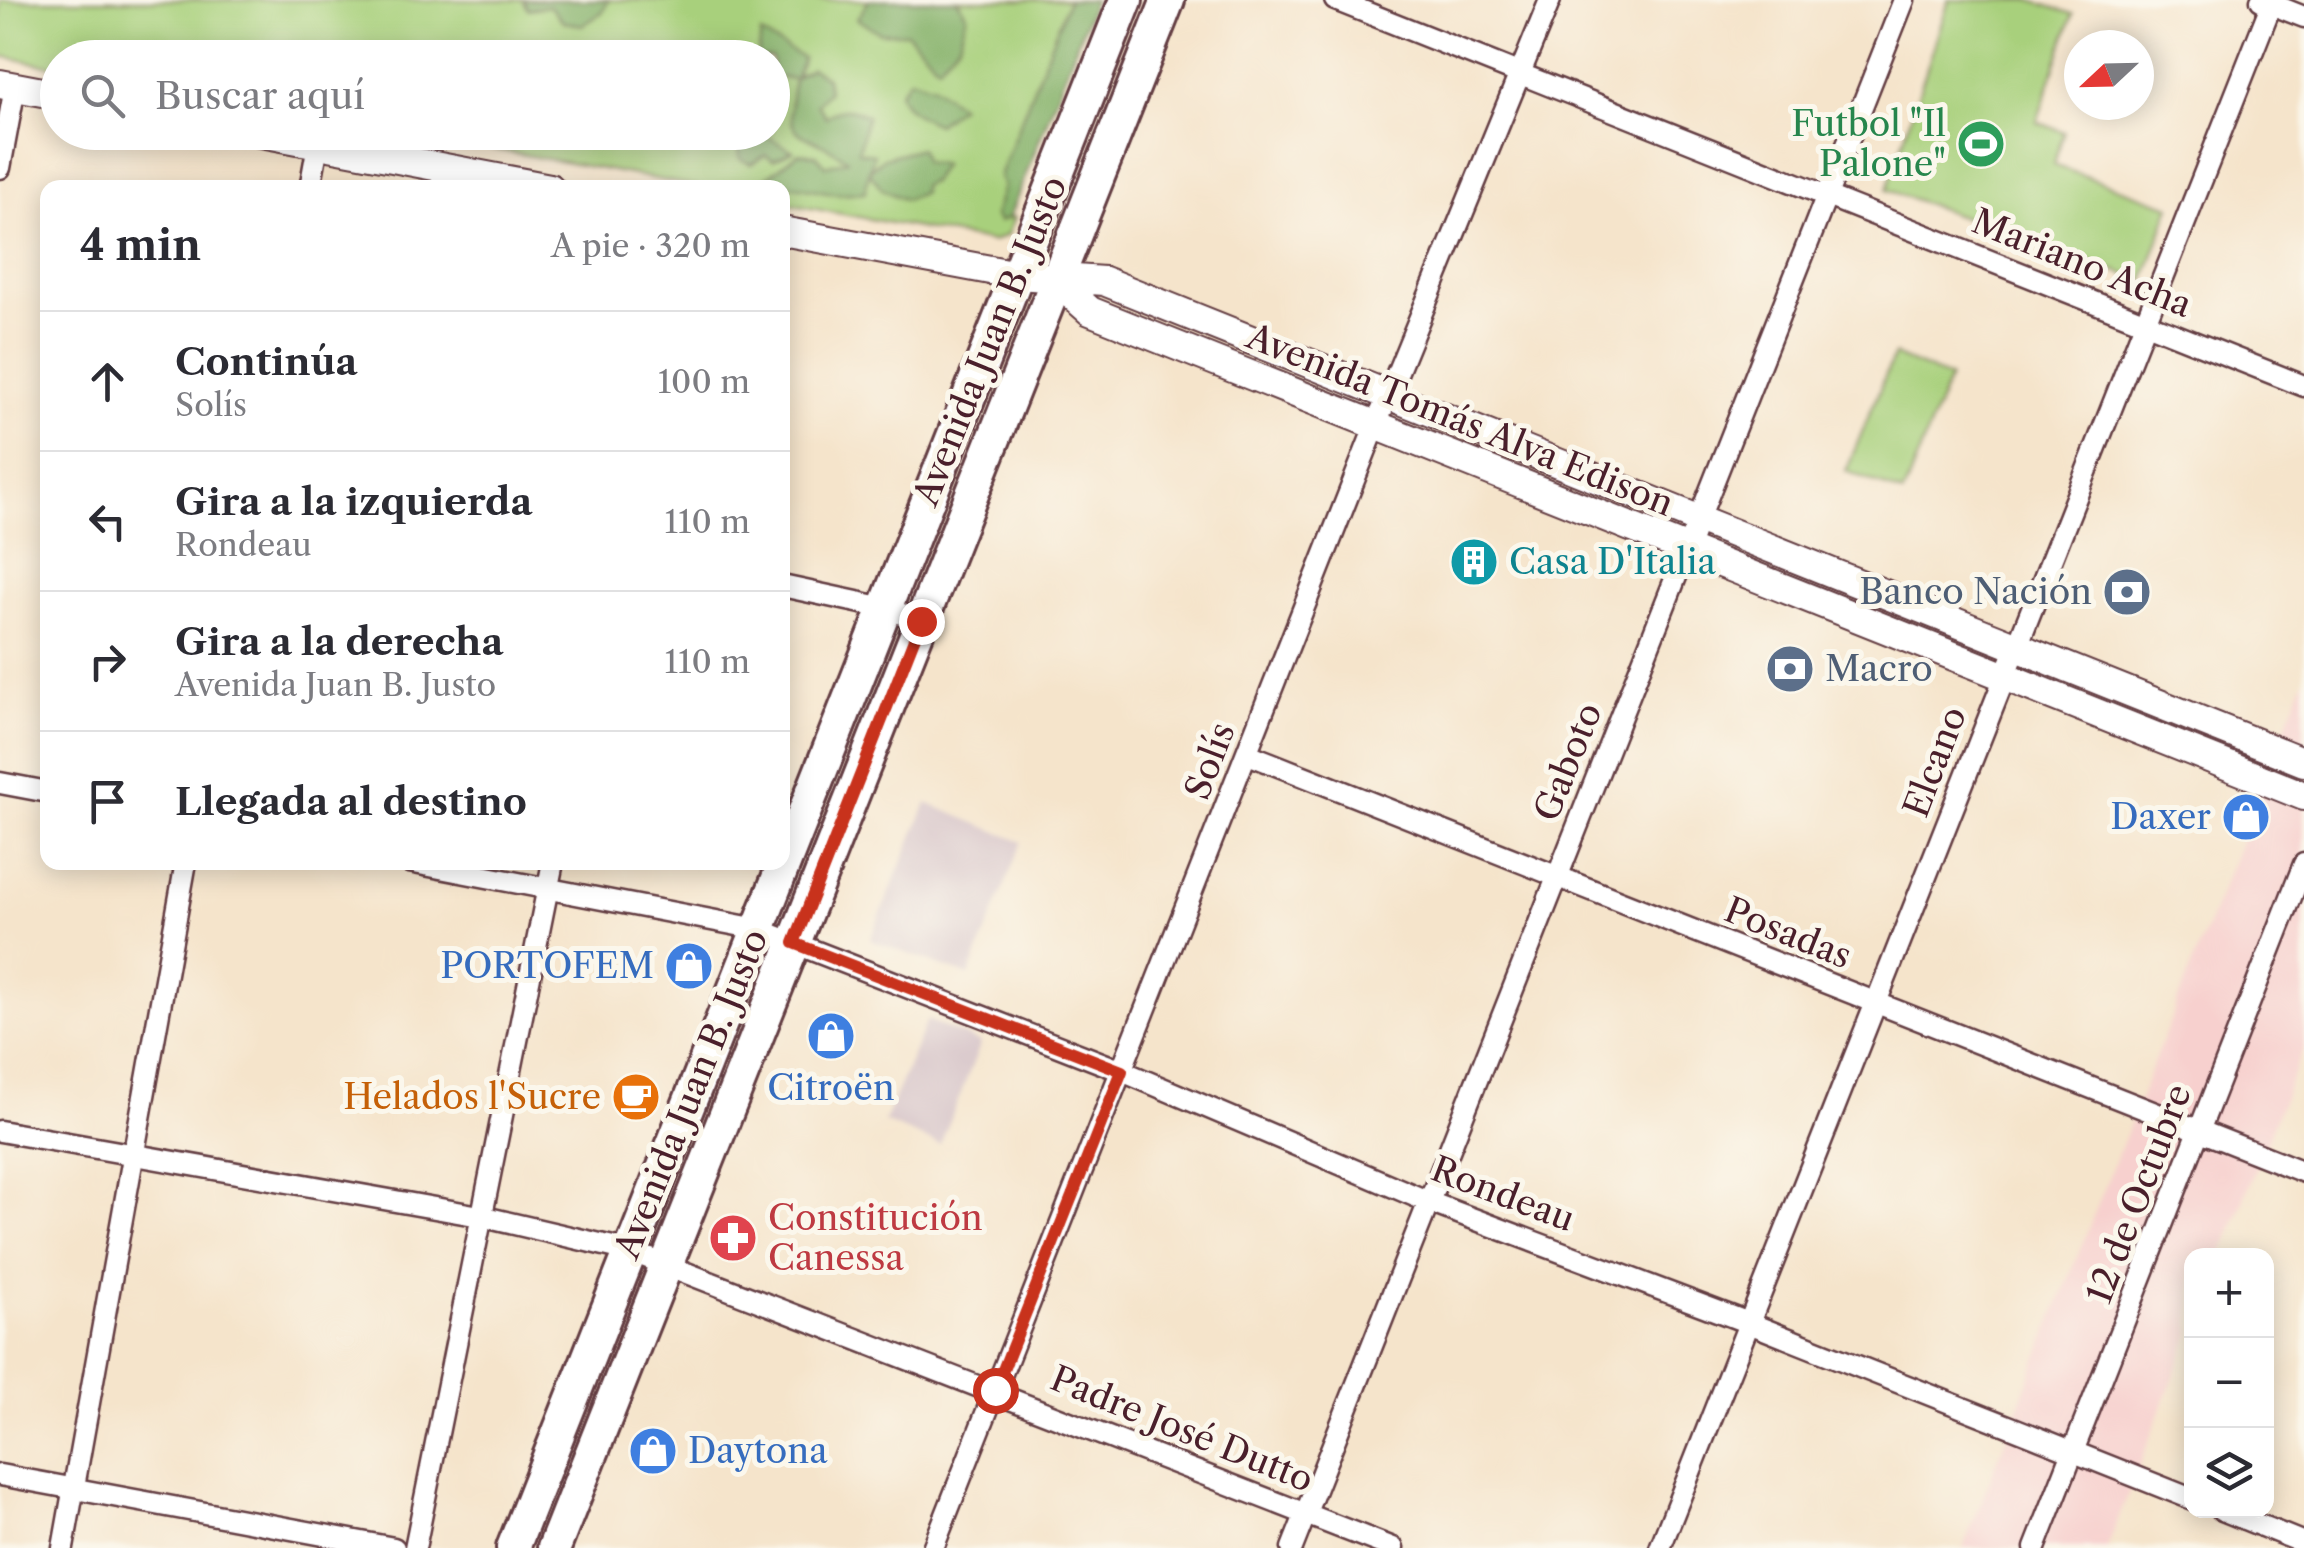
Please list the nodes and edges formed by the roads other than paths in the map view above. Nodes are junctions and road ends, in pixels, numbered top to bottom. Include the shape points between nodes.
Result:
1 (1126, 0) edge
2 (1168, 0) edge
3 (1335, 0) edge
4 (1550, 0) edge
5 (1904, 0) edge
6 (2268, 1) edge
7 (2304, 17) edge
8 (1521, 74) junction
9 (8, 86) edge
10 (40, 92) edge
11 (317, 150) edge
12 (350, 150) edge
13 (0, 168) edge
14 (311, 180) edge
15 (508, 180) edge
16 (1826, 196) junction
17 (790, 233) edge
18 (1016, 275) junction
19 (1056, 281) junction
20 (2142, 322) junction
21 (2304, 386) edge
22 (1388, 397) junction
23 (1375, 427) junction
24 (1699, 521) junction
25 (1687, 551) junction
26 (790, 588) edge
27 (885, 608) junction
28 (921, 621) junction
29 (2015, 647) junction
30 (2003, 677) junction
31 (1248, 754) junction
32 (2304, 762) edge
33 (0, 783) edge
34 (40, 790) edge
35 (2304, 796) edge
36 (790, 848) edge
37 (2304, 864) edge
38 (185, 870) edge
39 (449, 870) edge
40 (552, 870) edge
41 (781, 870) edge
42 (1558, 876) junction
43 (548, 890) junction
44 (758, 929) junction
45 (794, 943) junction
46 (1876, 1003) junction
47 (1122, 1071) junction
48 (0, 1131) edge
49 (2199, 1131) junction
50 (132, 1153) junction
51 (2304, 1172) edge
52 (1429, 1202) junction
53 (480, 1216) junction
54 (630, 1251) junction
55 (667, 1264) junction
56 (1749, 1322) junction
57 (995, 1390) junction
58 (2072, 1452) junction
59 (0, 1475) edge
60 (72, 1489) junction
61 (2184, 1496) edge
62 (1306, 1513) junction
63 (2242, 1518) edge
64 (2304, 1542) edge
65 (63, 1548) edge
66 (394, 1548) edge
67 (415, 1548) edge
68 (512, 1548) edge
69 (554, 1548) edge
70 (932, 1548) edge
71 (1292, 1548) edge
72 (1393, 1548) edge
73 (1660, 1548) edge
74 (2035, 1548) edge

1 - 18 main road, Avenida Juan B. Justo
2 - 19 main road, Avenida Juan B. Justo
3 - 8 street, Mariano Acha
4 - 8 street, Solís
5 - 16 street, Gaboto
6 - 7 street
6 - 20 street, Elcano
8 - 16 street, Mariano Acha
8 - 22 street, Solís
9 - 10 main road
9 - 13 street
11 - 14 street
12 - 15 main road
16 - 20 street, Mariano Acha
16 - 24 street, Gaboto
17 - 18 main road
18 - 19 main road
18 - 27 main road, Avenida Juan B. Justo
19 - 22 main road, Avenida Tomás Alva Edison via 1104,281
19 - 23 main road, Avenida Tomás Alva Edison via 1090,311
19 - 28 main road, Avenida Juan B. Justo
20 - 21 street, Mariano Acha
20 - 29 street, Elcano
22 - 23 street, Solís
22 - 24 main road, Avenida Tomás Alva Edison
23 - 25 main road, Avenida Tomás Alva Edison
23 - 31 street, Solís
24 - 25 street, Gaboto
24 - 29 main road, Avenida Tomás Alva Edison
25 - 30 main road, Avenida Tomás Alva Edison
25 - 42 street, Gaboto
26 - 27 street
27 - 28 street
27 - 36 main road, Avenida Juan B. Justo
28 - 45 main road, Avenida Juan B. Justo
29 - 30 street, Elcano
29 - 32 main road, Avenida Tomás Alva Edison
30 - 35 main road, Avenida Tomás Alva Edison
30 - 46 street, Elcano
31 - 42 street, Posadas
31 - 47 street, Solís
33 - 34 street
37 - 49 street, 12 de Octubre
38 - 50 street
39 - 43 street, Rondeau
40 - 43 street
41 - 44 main road, Avenida Juan B. Justo
42 - 46 street, Posadas
42 - 52 street, Gaboto
43 - 44 street, Rondeau
43 - 53 street
44 - 45 street, Rondeau
44 - 54 main road, Avenida Juan B. Justo
45 - 47 street, Rondeau
45 - 55 main road, Avenida Juan B. Justo
46 - 49 street, Posadas
46 - 56 street, Elcano
47 - 52 street, Rondeau
47 - 57 street, Solís
48 - 50 street, Padre José Dutto
49 - 51 street, Posadas
49 - 58 street, 12 de Octubre
50 - 53 street, Padre José Dutto
50 - 60 street
52 - 56 street, Rondeau
52 - 62 street, Gaboto
53 - 54 street, Padre José Dutto
53 - 67 street
54 - 55 street, Padre José Dutto
54 - 68 main road, Avenida Juan B. Justo
55 - 57 street, Padre José Dutto
55 - 69 main road, Avenida Juan B. Justo
56 - 58 street, Rondeau
56 - 73 street, Elcano
57 - 62 street, Padre José Dutto
57 - 70 street, Solís
58 - 61 street, Rondeau
58 - 74 street, 12 de Octubre
59 - 60 street
60 - 65 street
60 - 66 street
62 - 71 street, Gaboto
62 - 72 street, Padre José Dutto
63 - 64 street

